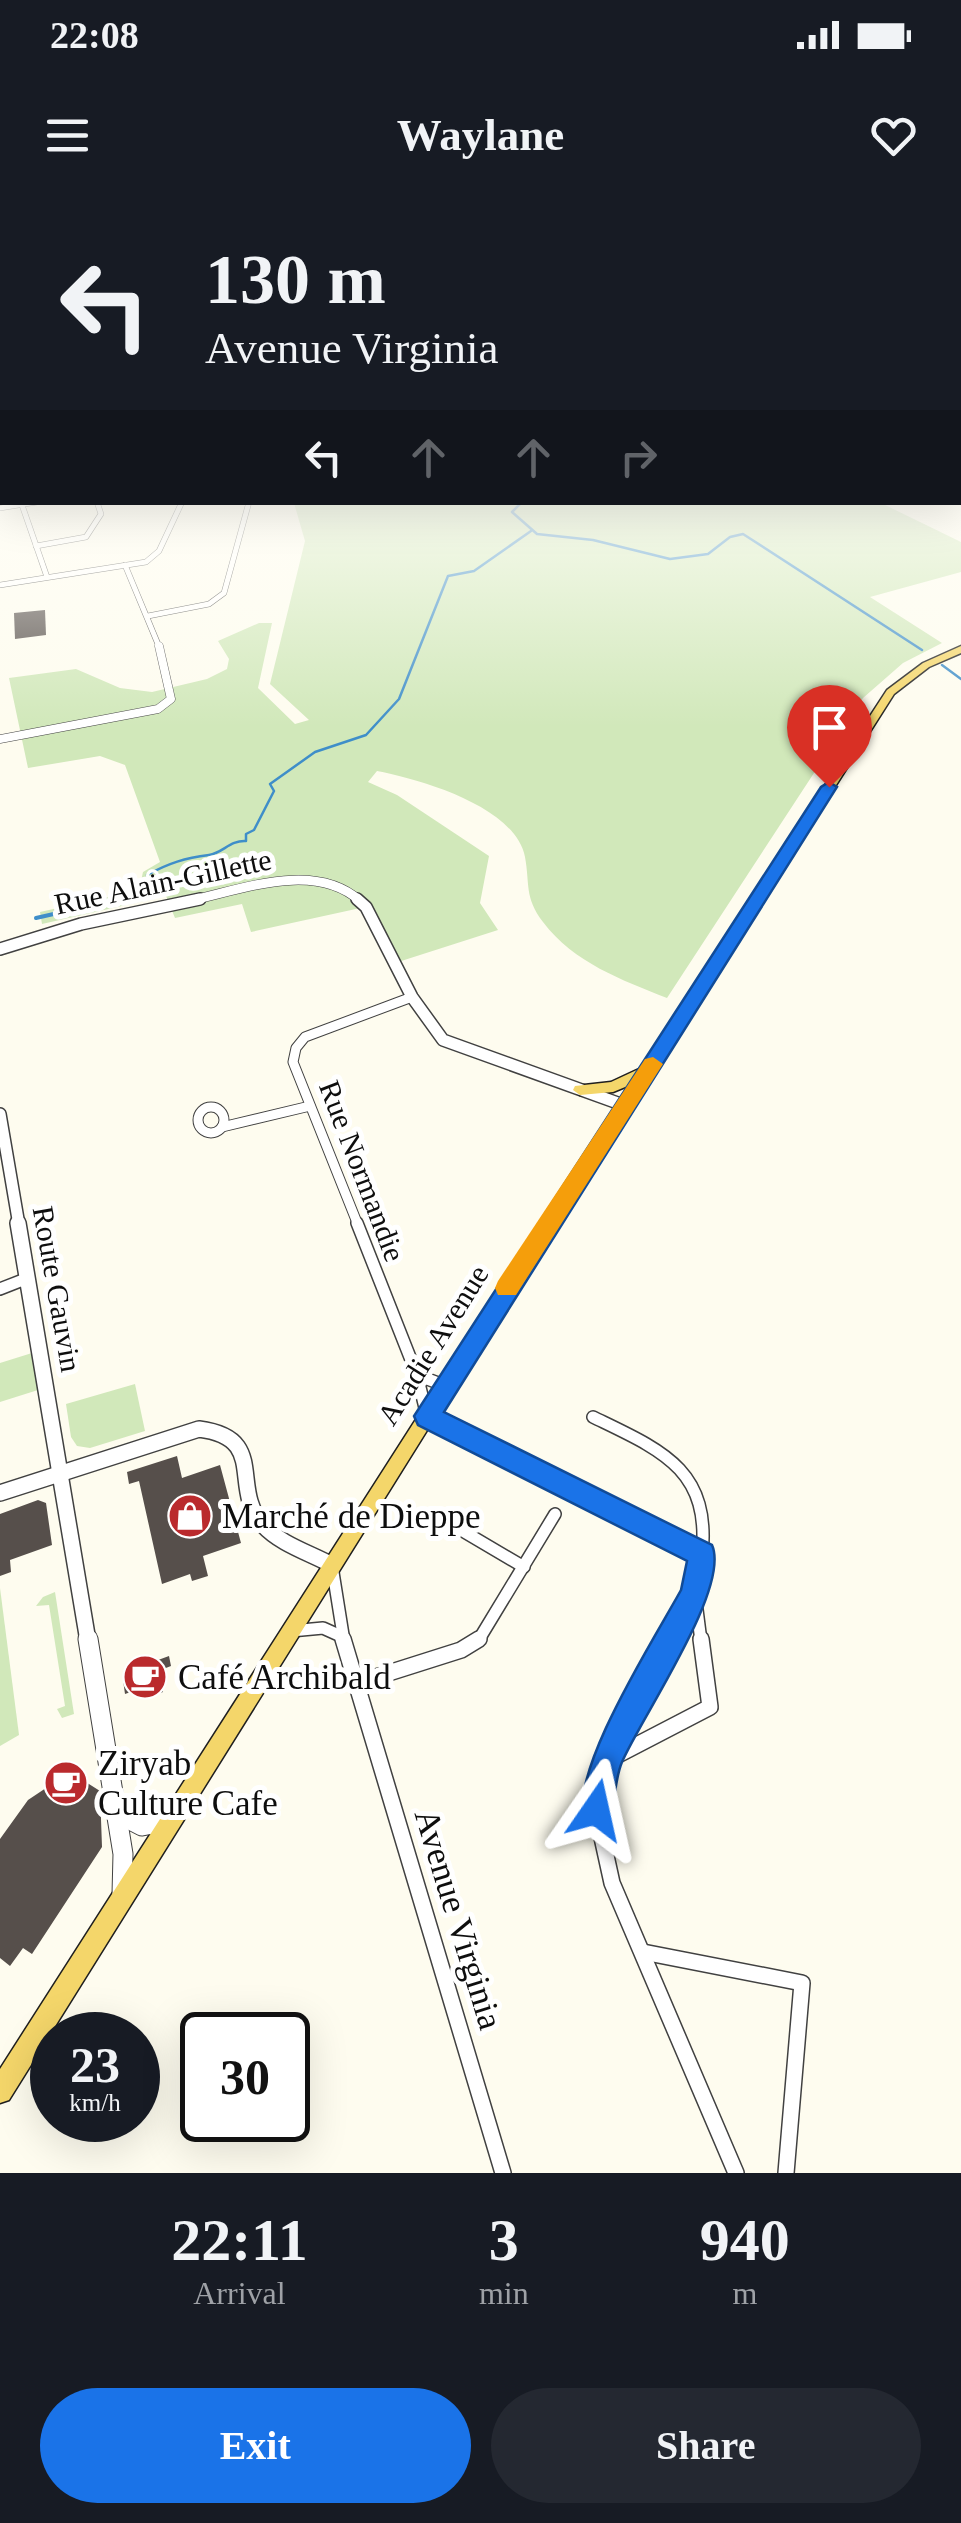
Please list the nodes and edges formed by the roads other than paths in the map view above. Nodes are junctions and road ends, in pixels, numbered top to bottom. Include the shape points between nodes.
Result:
1 (35, 543) edge
2 (54, 543) edge
3 (162, 543) edge
4 (237, 543) edge
5 (36, 546) junction
6 (124, 565) junction
7 (47, 577) junction
8 (0, 584) edge
9 (148, 616) junction
10 (961, 649) edge
11 (0, 739) edge
12 (34, 936) junction
13 (0, 940) edge
14 (0, 948) edge
15 (412, 997) junction
16 (649, 1070) junction
17 (580, 1090) junction
18 (310, 1106) junction
19 (626, 1106) junction
20 (0, 1114) edge
21 (222, 1127) dead end
22 (6, 1184) edge
23 (28, 1278) junction
24 (0, 1289) edge
25 (417, 1375) junction
26 (450, 1382) junction
27 (427, 1416) junction
28 (594, 1418) dead end
29 (60, 1474) junction
30 (0, 1493) edge
31 (555, 1514) dead end
32 (456, 1527) dead end
33 (702, 1554) junction
34 (332, 1566) junction
35 (524, 1567) junction
36 (695, 1594) junction
37 (290, 1632) junction
38 (343, 1636) junction
39 (357, 1683) junction
40 (606, 1762) junction
41 (117, 1813) junction
42 (174, 1820) junction
43 (121, 1902) junction
44 (643, 1952) junction
45 (0, 2092) edge
46 (503, 2173) edge
47 (736, 2173) edge
48 (786, 2173) edge

1 - 5 street
2 - 5 street
3 - 6 street via 155,558
4 - 9 street via 224,593 209,604
5 - 7 street
6 - 7 street
6 - 9 street
7 - 8 street
9 - 11 street via 166,660 172,693 166,704
10 - 16 main road, Acadie Avenue via 890,692
12 - 13 street, Rue Alain-Gillette
12 - 14 street, Rue Alain-Gillette
12 - 15 street, Rue Alain-Gillette via 289,880 319,881 346,890 366,907
15 - 17 street, Rue Alain-Gillette via 443,1040
15 - 18 street, Rue Normandie via 306,1037 293,1062
16 - 17 main road via 613,1087
16 - 19 main road, Acadie Avenue
17 - 19 street, Rue Alain-Gillette
18 - 21 street
18 - 25 street, Rue Normandie
19 - 26 main road, Acadie Avenue
20 - 22 street, Route Gauvin
22 - 23 street, Route Gauvin
23 - 24 street
23 - 29 street, Route Gauvin
25 - 26 street
25 - 27 street, Rue Normandie
26 - 27 main road, Acadie Avenue
27 - 33 street
27 - 34 main road, Acadie Avenue
28 - 33 street via 658,1448 682,1470 707,1514
29 - 30 street
29 - 34 street via 199,1429 218,1429 235,1439 243,1456 262,1524
29 - 41 street, Route Gauvin
31 - 35 street
32 - 35 street
33 - 36 street
34 - 37 main road, Acadie Avenue
34 - 38 street, Avenue Virginia
35 - 39 street via 478,1641
36 - 40 street
36 - 40 street via 710,1706
37 - 38 street via 323,1628
37 - 42 main road, Acadie Avenue
38 - 39 street, Avenue Virginia
39 - 46 street, Avenue Virginia
40 - 44 street via 597,1794 601,1844
41 - 42 street via 144,1827
41 - 43 street, Route Gauvin via 124,1854
42 - 43 main road, Acadie Avenue
43 - 45 main road, Acadie Avenue
44 - 47 street
44 - 48 street via 802,1983

